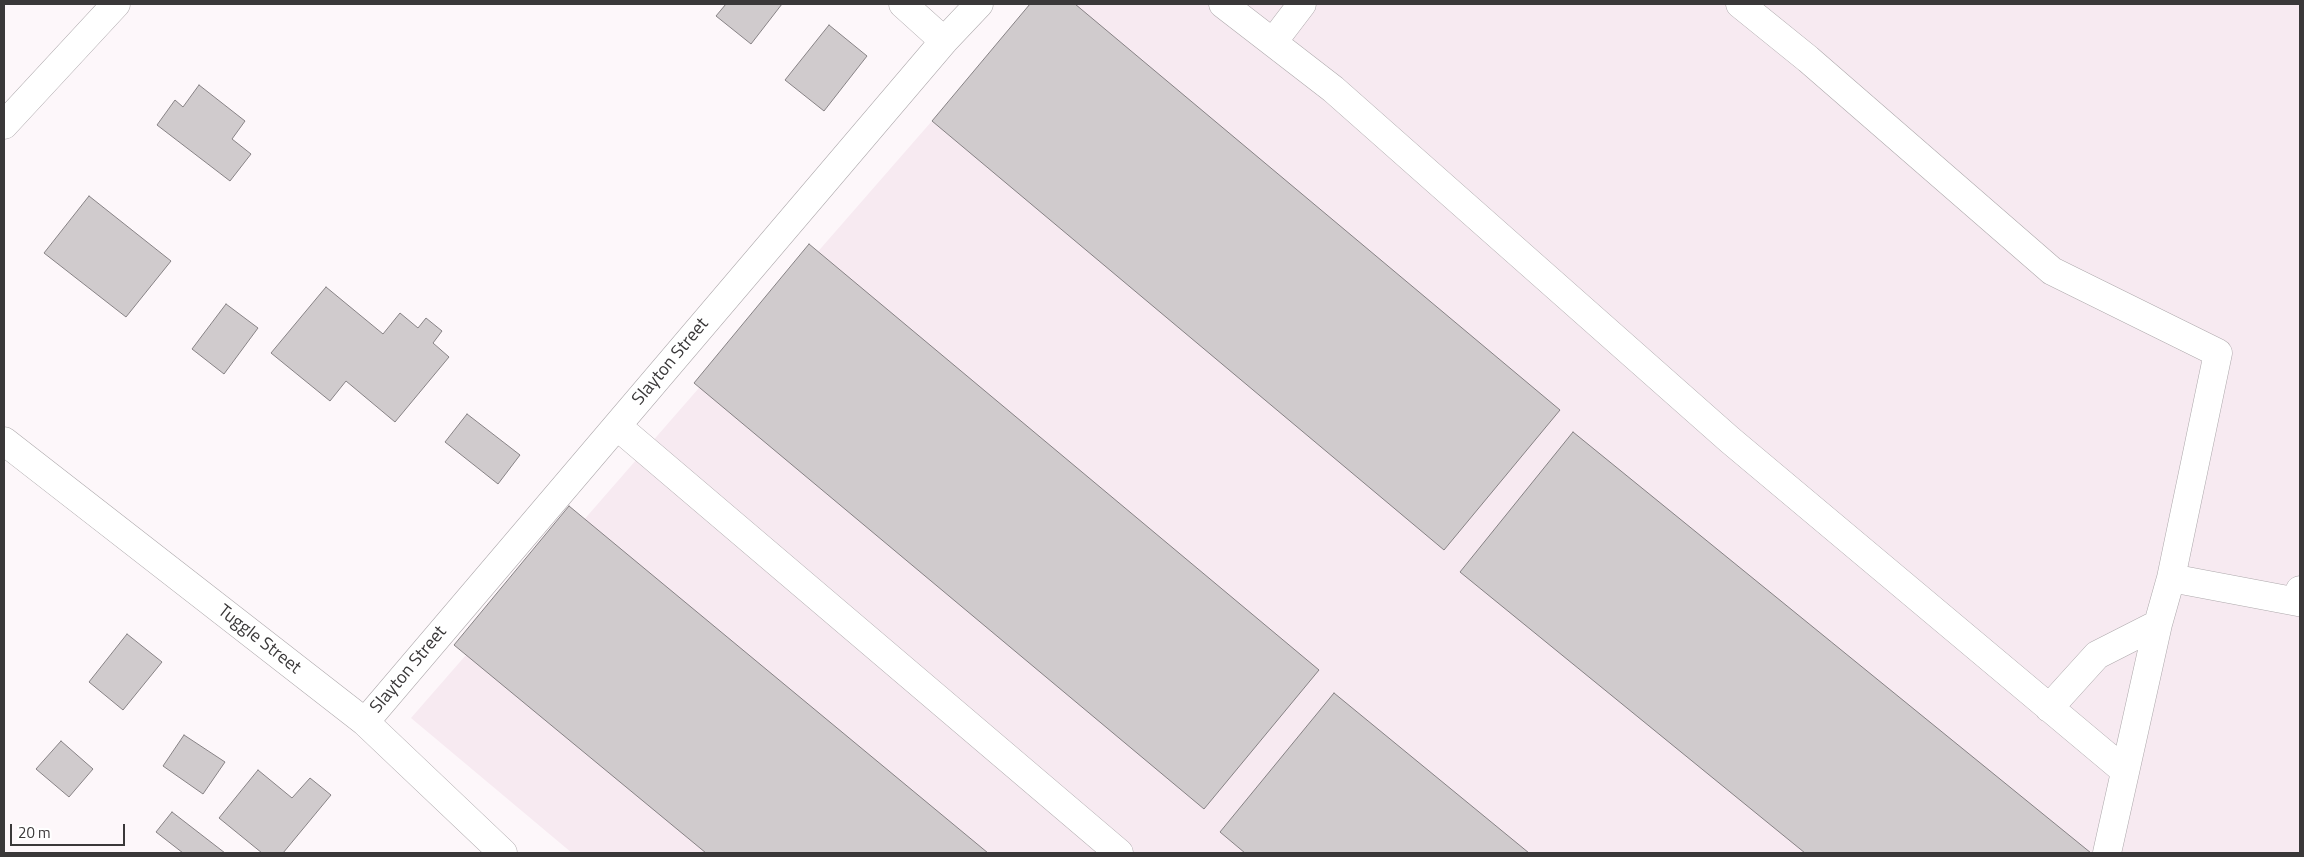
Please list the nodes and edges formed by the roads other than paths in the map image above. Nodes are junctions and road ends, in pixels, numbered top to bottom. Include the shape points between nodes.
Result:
1 (116, 4) edge
2 (903, 4) edge
3 (979, 4) edge
4 (1224, 4) edge
5 (1302, 4) edge
6 (1740, 4) edge
7 (944, 41) junction
8 (1272, 42) junction
9 (4, 125) edge
10 (617, 426) junction
11 (4, 440) edge
12 (2171, 578) junction
13 (2300, 590) edge
14 (2158, 624) junction
15 (2049, 708) junction
16 (365, 722) junction
17 (2125, 771) junction
18 (486, 848) edge
19 (1120, 853) edge
20 (2107, 853) edge

1 - 9 street
2 - 7 street
3 - 7 street, Slayton Street
4 - 8 street
5 - 8 street
6 - 12 street via 2052,271 2218,353
7 - 10 street, Slayton Street
8 - 15 street via 1333,90 1730,440
10 - 16 street, Slayton Street
10 - 19 street
11 - 16 street, Tuggle Street
12 - 13 street via 2298,602
12 - 14 street
14 - 15 street via 2097,655
14 - 17 street
15 - 17 street
16 - 18 street, Tuggle Street
17 - 20 street

